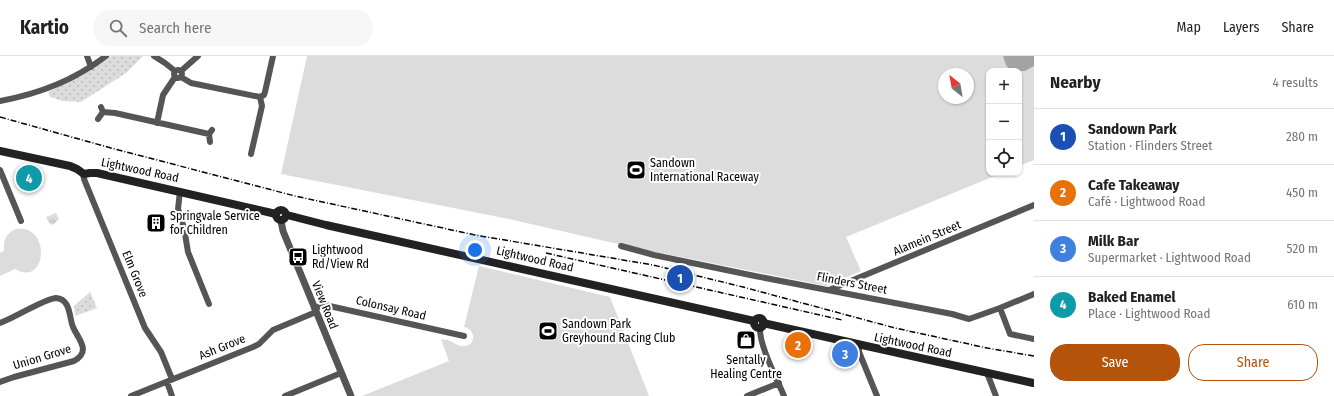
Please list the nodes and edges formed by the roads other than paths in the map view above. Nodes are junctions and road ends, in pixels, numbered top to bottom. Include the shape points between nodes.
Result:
1 (87, 56) edge
2 (106, 56) edge
3 (154, 56) edge
4 (198, 56) edge
5 (273, 56) edge
6 (91, 67) junction
7 (178, 74) junction
8 (260, 97) junction
9 (0, 101) edge
10 (98, 119) dead end
11 (157, 123) junction
12 (210, 142) dead end
13 (0, 151) edge
14 (251, 154) dead end
15 (0, 170) edge
16 (83, 174) junction
17 (180, 191) junction
18 (1034, 205) edge
19 (284, 218) junction
20 (21, 221) dead end
21 (621, 246) dead end
22 (830, 290) junction
23 (1034, 294) edge
24 (209, 304) dead end
25 (1000, 308) junction
26 (315, 310) junction
27 (0, 323) edge
28 (762, 325) junction
29 (464, 336) dead end
30 (1034, 339) edge
31 (859, 345) junction
32 (341, 373) junction
33 (987, 373) junction
34 (169, 380) junction
35 (0, 382) edge
36 (779, 383) junction
37 (1034, 385) edge
38 (131, 396) edge
39 (172, 396) edge
40 (285, 396) edge
41 (351, 396) edge
42 (747, 396) edge
43 (784, 396) edge
44 (877, 396) edge
45 (996, 396) edge

1 - 6 street
2 - 6 street
3 - 7 street
4 - 7 street
5 - 8 street via 265,92
6 - 9 street via 46,89
7 - 8 street via 191,83
7 - 11 street via 163,95
8 - 14 street via 262,106
10 - 11 street via 102,110
11 - 12 street via 210,132
13 - 16 main road, Lightwood Road via 70,166
15 - 20 street
16 - 17 main road, Lightwood Road via 97,173
16 - 34 street, Elm Grove via 145,328 161,352
17 - 19 main road, Lightwood Road via 276,214 282,210 285,212
17 - 24 street via 178,209 188,252
18 - 22 street, Alamein Street
19 - 26 street, View Road via 283,231
19 - 28 main road, Lightwood Road via 754,321 755,327
21 - 22 street, Flinders Street
22 - 25 street, Flinders Street via 969,319
23 - 25 street, Flinders Street
25 - 30 street via 1010,334
26 - 29 street, Colonsay Road via 325,305
26 - 32 street, View Road
26 - 34 street, Ash Grove via 273,330 256,345
27 - 35 street, Union Grove via 50,299 58,298 68,307 72,326 83,347 81,356 74,361
28 - 31 main road, Lightwood Road
28 - 36 street via 760,332 764,348
31 - 33 main road, Lightwood Road
31 - 44 street via 859,352
32 - 40 street
32 - 41 street, View Road
33 - 37 main road, Lightwood Road
33 - 45 street
34 - 38 street, Ash Grove
34 - 39 street, Elm Grove
36 - 42 street
36 - 43 street

